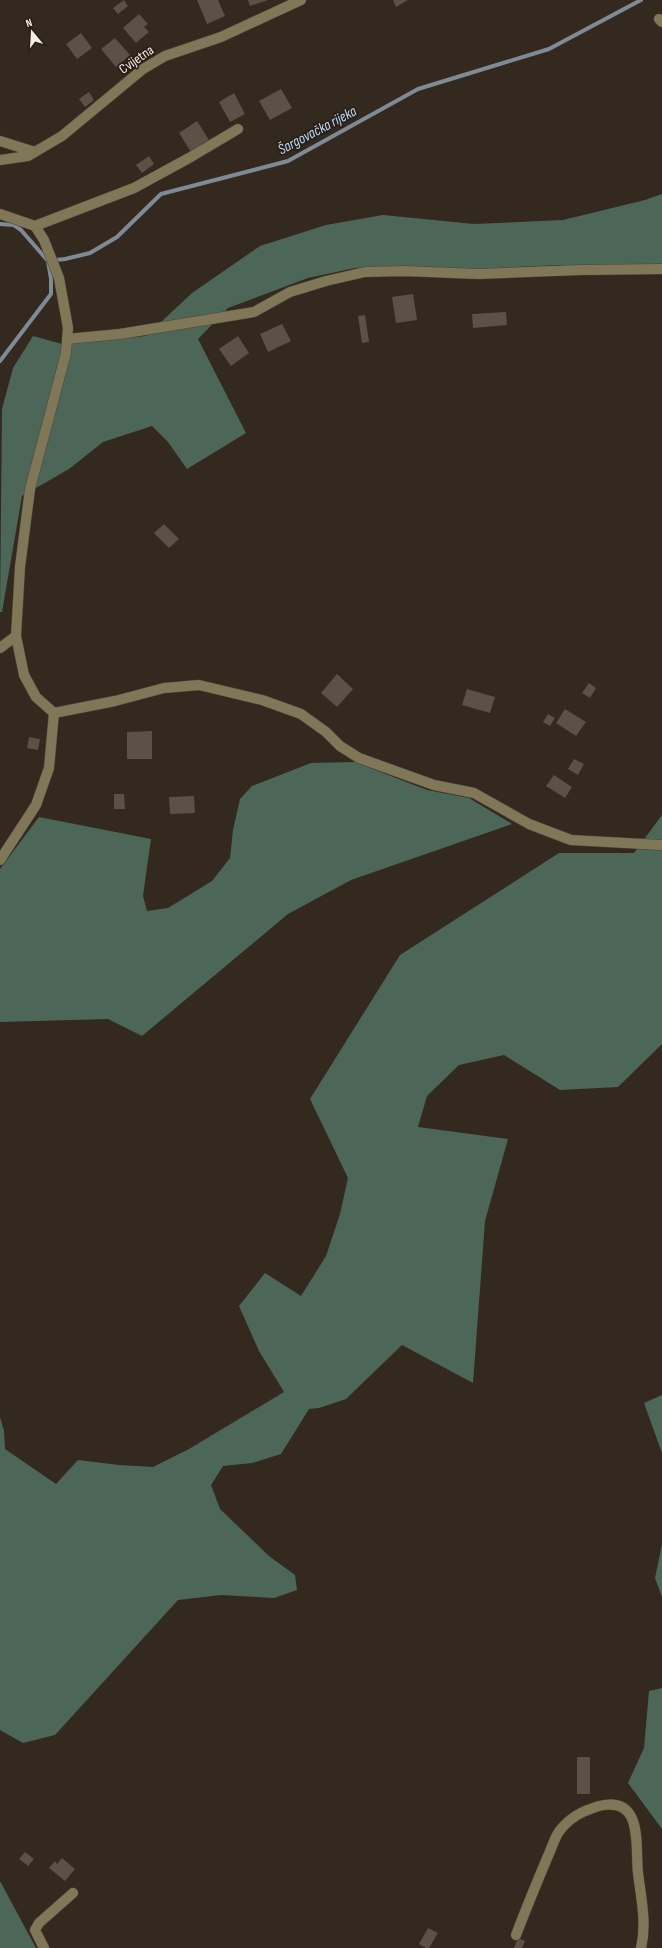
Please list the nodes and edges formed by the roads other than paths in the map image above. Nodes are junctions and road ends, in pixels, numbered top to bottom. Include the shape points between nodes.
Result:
1 (301, 0) edge
2 (238, 129) dead end
3 (0, 141) edge
4 (35, 152) junction
5 (0, 160) edge
6 (0, 214) edge
7 (35, 226) junction
8 (662, 269) edge
9 (67, 339) junction
10 (16, 636) junction
11 (0, 648) edge
12 (54, 713) junction
13 (662, 844) edge
14 (0, 860) edge
15 (73, 1892) dead end
16 (516, 1935) dead end
17 (44, 1948) edge
18 (641, 1948) edge

1 - 4 street, Cvijetna via 221,37 165,56 144,69 62,136
2 - 7 street via 134,188
3 - 4 street
4 - 5 street, Cvijetna via 28,156
6 - 7 street
7 - 9 street via 44,240 59,278 68,328
8 - 9 street via 478,274 365,272 290,292 254,312 120,334
9 - 10 street via 66,353 30,489 20,567
10 - 11 street
10 - 12 street via 24,675 36,697
12 - 13 street via 164,688 199,685 262,700 301,714 359,758 434,785 474,794 529,824 571,840
12 - 14 street via 49,768 36,806
15 - 17 street via 39,1923 35,1930
16 - 18 street via 559,1830 583,1811 616,1804 628,1811 634,1823 638,1844 638,1870 645,1932

